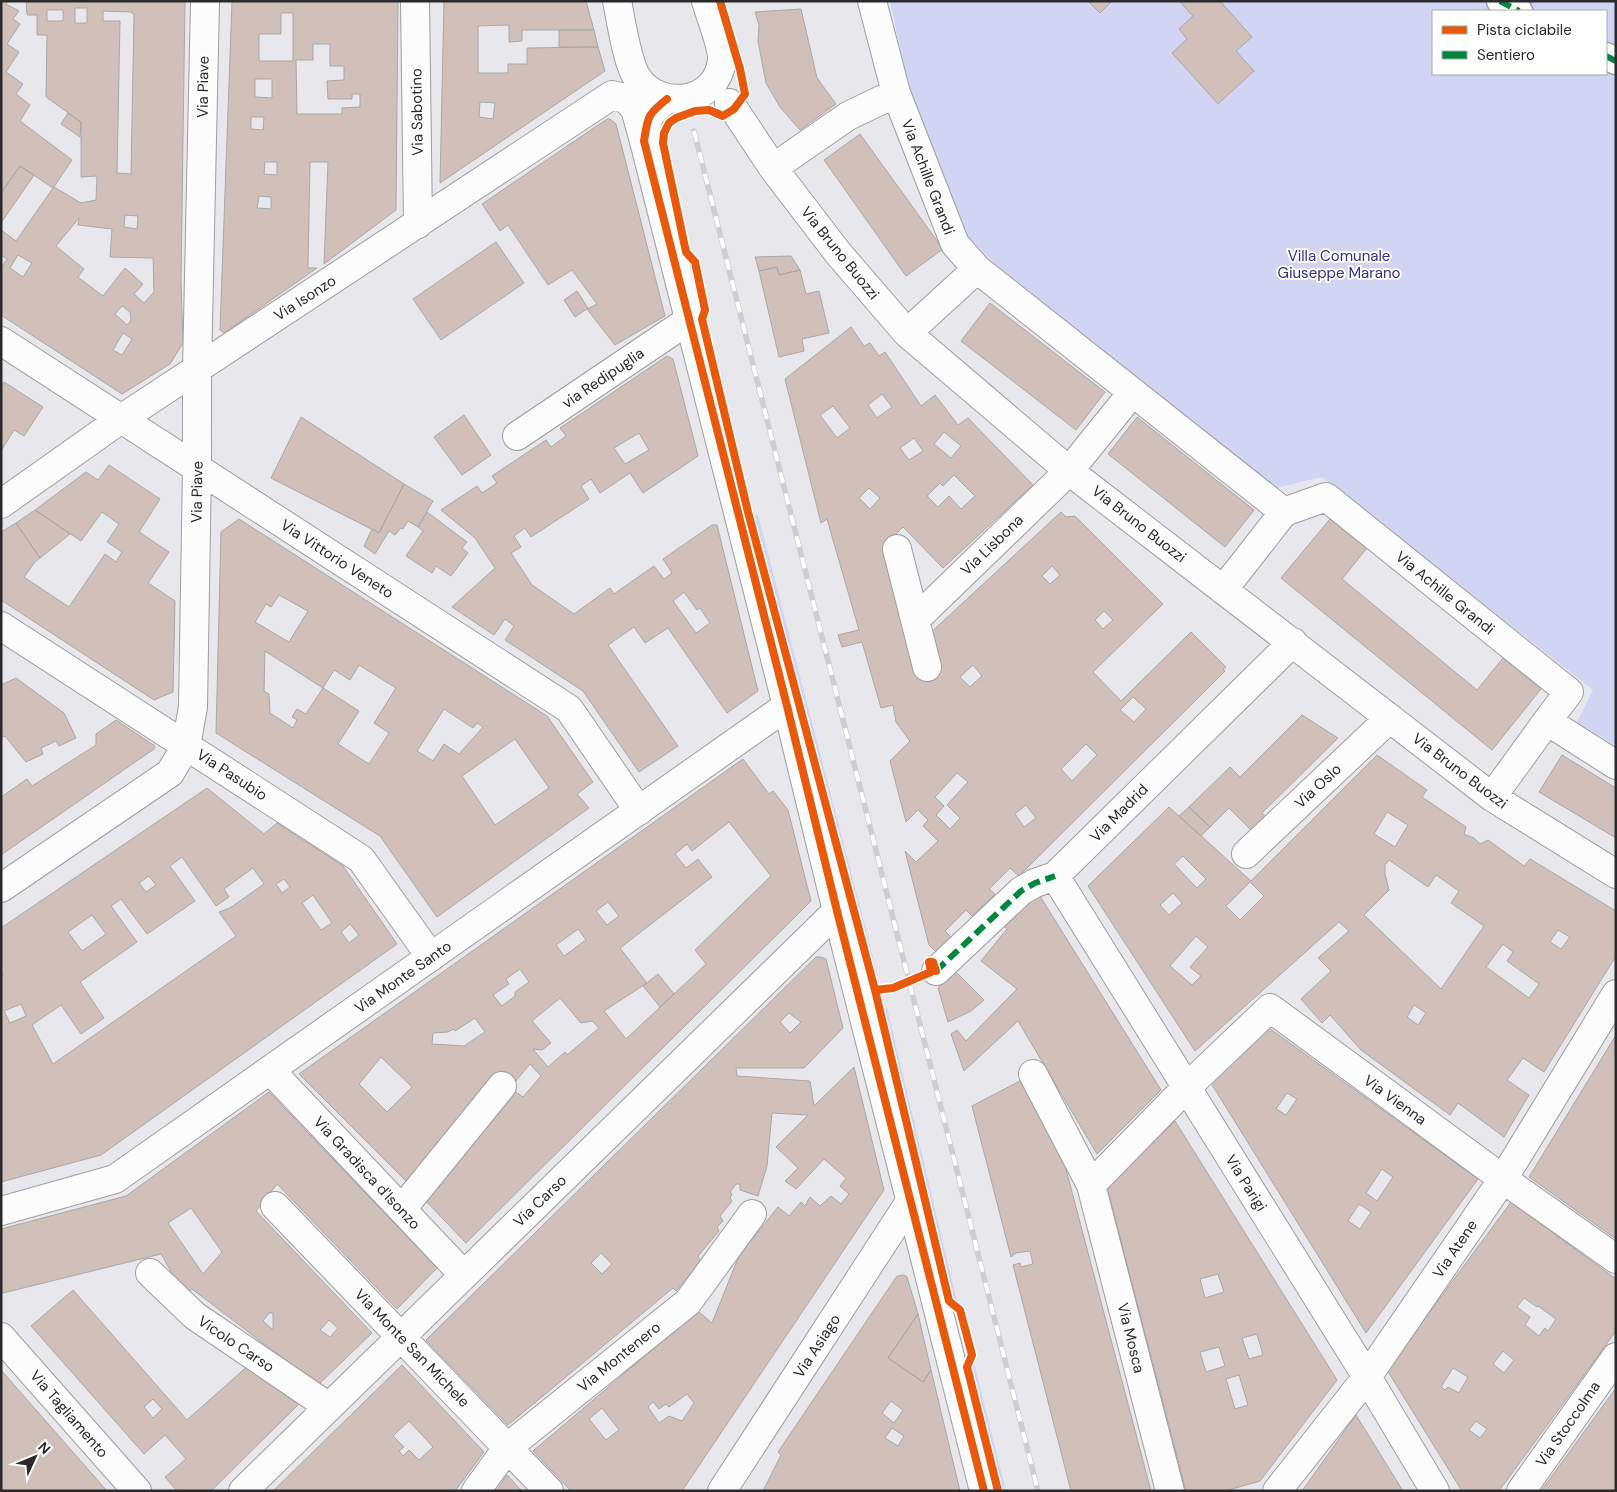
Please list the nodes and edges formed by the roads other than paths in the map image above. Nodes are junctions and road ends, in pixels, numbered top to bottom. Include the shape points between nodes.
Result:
1 (205, 1) edge
2 (415, 1) edge
3 (616, 1) edge
4 (706, 1) edge
5 (872, 1) edge
6 (1500, 1) edge
7 (1518, 10) edge
8 (633, 70) junction
9 (717, 90) junction
10 (896, 93) junction
11 (612, 95) junction
12 (667, 98) junction
13 (644, 142) junction
14 (773, 168) junction
15 (418, 224) junction
16 (977, 269) junction
17 (690, 320) junction
18 (907, 332) junction
19 (1, 341) edge
20 (197, 370) junction
21 (1132, 392) junction
22 (121, 419) junction
23 (517, 436) dead end
24 (197, 468) junction
25 (1069, 471) junction
26 (1, 504) edge
27 (1284, 512) junction
28 (897, 549) dead end
29 (1224, 590) junction
30 (915, 620) junction
31 (1, 626) edge
32 (1293, 642) junction
33 (927, 667) dead end
34 (787, 706) junction
35 (1390, 718) junction
36 (1547, 721) junction
37 (186, 746) junction
38 (1616, 764) edge
39 (1492, 797) junction
40 (640, 811) junction
41 (1246, 854) dead end
42 (1616, 874) edge
43 (1055, 876) junction
44 (1, 888) edge
45 (837, 911) junction
46 (431, 957) junction
47 (936, 971) dead end
48 (1616, 994) edge
49 (270, 1070) junction
50 (1033, 1074) dead end
51 (502, 1086) dead end
52 (1186, 1088) junction
53 (1502, 1179) junction
54 (1091, 1185) junction
55 (911, 1200) junction
56 (275, 1206) dead end
57 (402, 1209) junction
58 (1, 1211) edge
59 (752, 1214) dead end
60 (1616, 1259) edge
61 (150, 1273) dead end
62 (464, 1276) junction
63 (1, 1337) edge
64 (401, 1337) junction
65 (1616, 1357) edge
66 (1367, 1377) junction
67 (329, 1407) junction
68 (508, 1447) junction
69 (137, 1491) edge
70 (244, 1491) edge
71 (476, 1491) edge
72 (549, 1491) edge
73 (722, 1491) edge
74 (984, 1491) edge
75 (1170, 1491) edge
76 (1277, 1491) edge
77 (1435, 1491) edge
78 (1521, 1491) edge

1 - 20 street, Via Piave
2 - 15 street, Via Sabotino
3 - 8 street
4 - 9 street via 721,53
5 - 10 street, Via Achille Grandi
6 - 7 street
8 - 11 street, Via Isonzo
8 - 12 street via 645,88
9 - 12 street via 684,99
9 - 14 street, Via Bruno Buozzi via 734,109
10 - 14 street via 848,116
10 - 16 street, Via Achille Grandi via 955,244
11 - 13 street via 625,98 635,109
11 - 15 street, Via Isonzo
12 - 13 street via 651,111
13 - 17 street
14 - 18 street, Via Bruno Buozzi via 838,254
15 - 20 street, Via Isonzo
16 - 18 street
16 - 21 street, Via Achille Grandi
17 - 23 street, via Redipuglia
17 - 34 street
18 - 25 street, Via Bruno Buozzi
19 - 22 street, Via Vittorio Veneto
20 - 22 street, Via Isonzo
20 - 24 street, Via Piave
21 - 25 street
21 - 27 street, Via Achille Grandi
22 - 24 street, Via Vittorio Veneto
22 - 26 street, Via Isonzo
24 - 37 street, Via Piave via 193,707
24 - 40 street, Via Vittorio Veneto via 569,709
25 - 29 street, Via Bruno Buozzi
25 - 30 street, Via Lisbona
27 - 29 street
27 - 36 street, Via Achille Grandi via 1326,498 1569,692
28 - 30 street
29 - 32 street, Via Bruno Buozzi
30 - 33 street
31 - 37 street, Via Pasubio
32 - 35 street, Via Bruno Buozzi
32 - 43 street, Via Madrid
34 - 40 street, Via Monte Santo
34 - 45 street
35 - 39 street, Via Bruno Buozzi
35 - 41 street, Via Oslo
36 - 38 street
36 - 39 street, Via Achille Grandi
37 - 44 street, Via Piave via 170,772
37 - 46 street, Via Pasubio via 362,859
39 - 42 street, Via Bruno Buozzi
40 - 46 street, Via Monte Santo
43 - 47 street, Via Madrid via 1021,891
43 - 52 street, Via Parigi
45 - 55 street
45 - 62 street, Via Carso
46 - 49 street, Via Monte Santo
48 - 53 street, Via Atene
49 - 57 street, Via Gradisca d'Isonzo
49 - 58 street, Via Monte Santo via 115,1179
50 - 54 street, Via Mosca
51 - 57 street
52 - 53 street, Via Vienna via 1270,1008
52 - 54 street
52 - 66 street, Via Parigi
53 - 60 street, Via Vienna
53 - 66 street, Via Atene
54 - 75 street, Via Mosca
55 - 73 street, Via Asiago
55 - 74 street
56 - 64 street, Via Monte San Michele
57 - 62 street, Via Gradisca d'Isonzo
59 - 68 street, Via Montenero via 688,1302
61 - 67 street, Vicolo Carso via 195,1316
62 - 64 street, Via Carso
63 - 69 street, Via Tagliamento
64 - 67 street, Via Carso
64 - 68 street, Via Monte San Michele
65 - 78 street, Via Stoccolma
66 - 76 street, Via Atene
66 - 77 street, Via Parigi
67 - 70 street, Via Carso
68 - 71 street, Via Montenero
68 - 72 street, Via Monte San Michele

